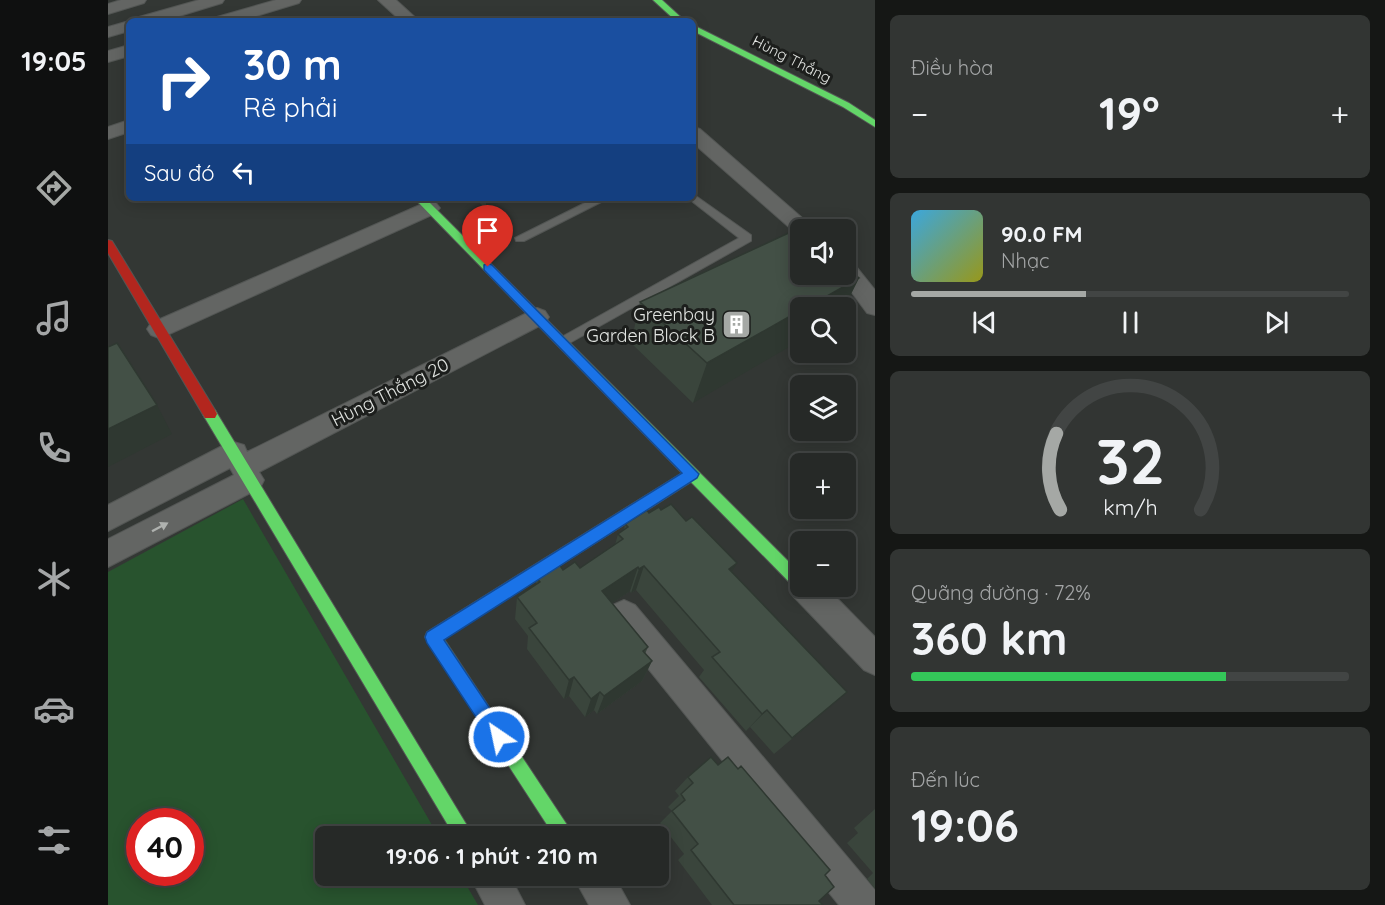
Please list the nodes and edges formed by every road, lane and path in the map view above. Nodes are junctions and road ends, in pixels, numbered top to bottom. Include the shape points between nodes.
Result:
1 (138, 0) edge
2 (216, 0) edge
3 (224, 0) edge
4 (293, 0) edge
5 (386, 0) edge
6 (657, 0) edge
7 (108, 9) edge
8 (154, 18) edge
9 (235, 18) edge
10 (239, 18) edge
11 (407, 18) edge
12 (678, 18) edge
13 (126, 27) edge
14 (696, 30) edge
15 (108, 32) edge
16 (126, 51) edge
17 (108, 57) edge
18 (875, 124) edge
19 (126, 127) edge
20 (108, 133) edge
21 (696, 137) edge
22 (696, 199) edge
23 (597, 201) edge
24 (424, 203) edge
25 (793, 219) edge
26 (520, 238) dead end
27 (108, 244) edge
28 (856, 282) edge
29 (875, 307) edge
30 (537, 317) junction
31 (159, 329) junction
32 (562, 342) junction
33 (242, 467) junction
34 (692, 474) junction
35 (108, 519) edge
36 (108, 555) edge
37 (790, 573) edge
38 (814, 597) edge
39 (624, 615) edge
40 (875, 658) edge
41 (458, 826) edge
42 (559, 826) edge
43 (495, 886) edge
44 (599, 886) edge
45 (506, 905) edge
46 (611, 905) edge
47 (863, 905) edge

1 - 7 street
2 - 8 street
3 - 9 street
4 - 10 street
5 - 11 street
6 - 12 street
13 - 15 street
14 - 18 street, Hùng Thắng via 846,105
16 - 17 street
19 - 20 street
21 - 25 street
22 - 32 lane via 747,238
23 - 26 lane
24 - 30 street
24 - 31 street
27 - 31 street
28 - 29 street
30 - 32 street
30 - 33 street, Hùng Thắng 20
31 - 33 street
32 - 34 street
33 - 35 street, Hùng Thắng 20
36 -> 33 street
33 - 41 street
34 - 37 street
34 - 42 street via 433,637
38 - 40 street
39 - 47 street
43 - 45 street
44 - 46 street

